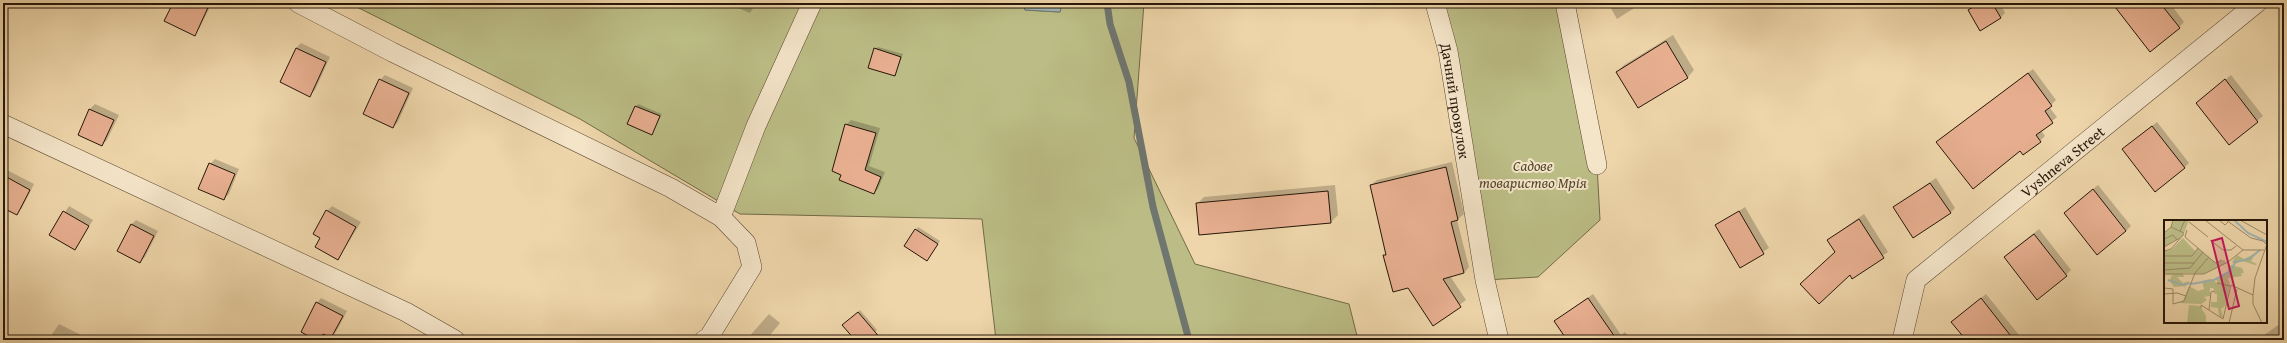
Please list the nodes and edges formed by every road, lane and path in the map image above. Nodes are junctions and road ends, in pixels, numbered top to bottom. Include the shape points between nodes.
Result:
1 (298, 3) edge
2 (812, 3) edge
3 (1436, 3) edge
4 (1565, 3) edge
5 (2257, 3) edge
6 (3, 124) edge
7 (1597, 165) dead end
8 (721, 217) junction
9 (455, 340) edge
10 (704, 340) edge
11 (1499, 340) edge
12 (1902, 340) edge

1 - 8 street via 392,52 672,188
2 - 8 street via 756,126
3 - 11 street, Дачний провулок via 1448,51 1485,280
4 - 7 street
5 - 12 street, Vyshneva Street via 1916,280
6 - 9 street via 406,312
8 - 10 street via 746,243 752,267 731,304 709,337

